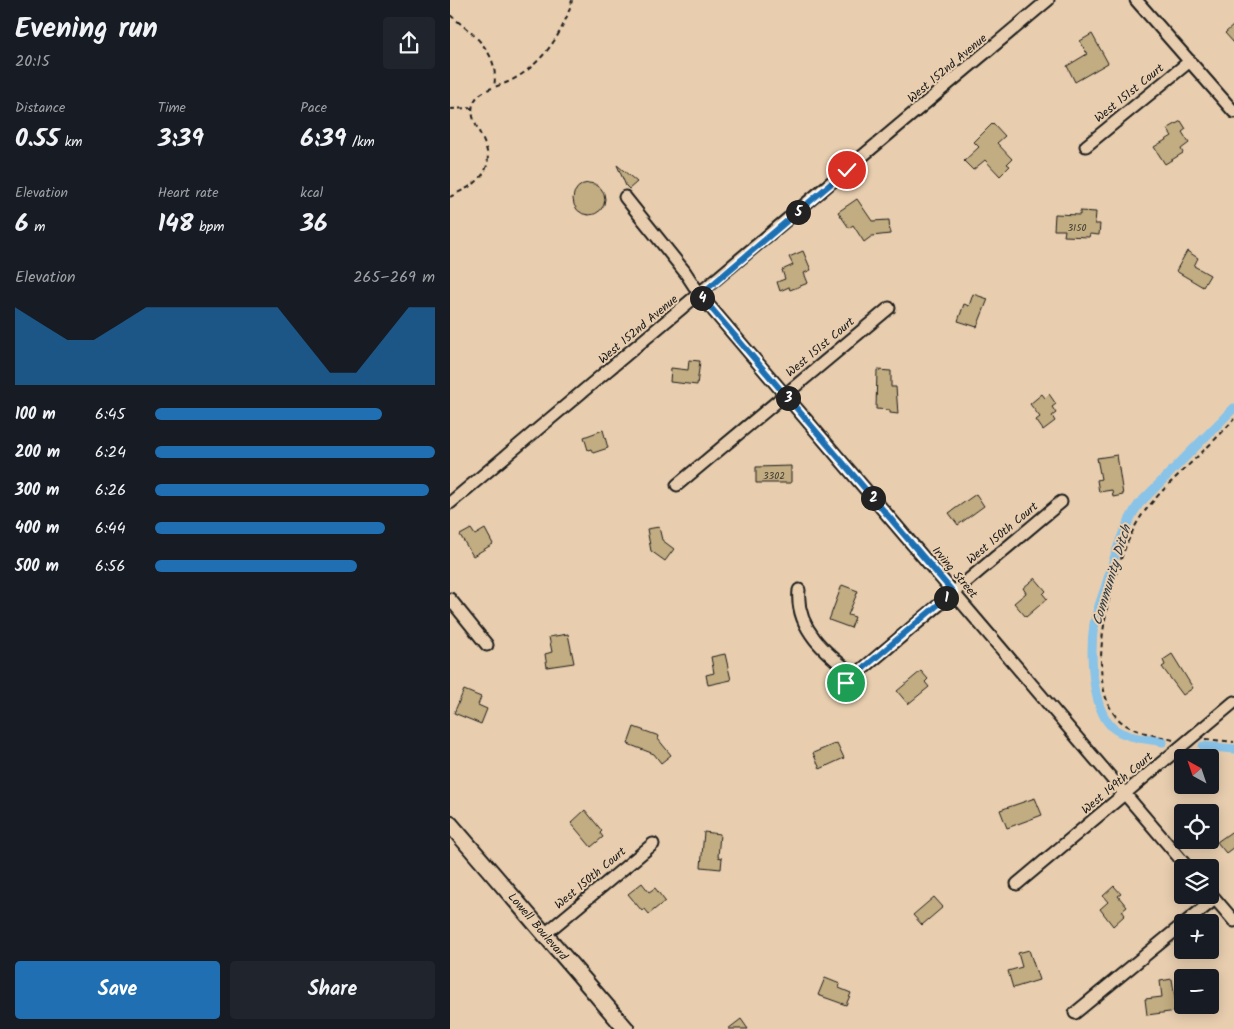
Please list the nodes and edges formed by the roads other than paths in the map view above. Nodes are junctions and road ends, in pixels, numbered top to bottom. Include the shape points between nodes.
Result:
1 (1048, 0) edge
2 (1136, 0) edge
3 (1190, 61) junction
4 (1234, 112) edge
5 (1086, 146) dead end
6 (625, 197) dead end
7 (700, 295) junction
8 (889, 308) dead end
9 (785, 395) junction
10 (677, 485) dead end
11 (1062, 502) dead end
12 (450, 503) edge
13 (800, 590) dead end
14 (953, 592) junction
15 (450, 599) edge
16 (487, 645) dead end
17 (1234, 702) edge
18 (1125, 794) junction
19 (450, 824) edge
20 (653, 844) dead end
21 (1180, 859) edge
22 (1017, 884) dead end
23 (1204, 904) edge
24 (1219, 904) edge
25 (1194, 914) edge
26 (1234, 921) edge
27 (1174, 932) edge
28 (545, 934) junction
29 (1075, 1013) dead end
30 (626, 1029) edge

1 - 7 street, West 152nd Avenue
2 - 3 street
3 - 4 street
3 - 5 street, West 151st Court
6 - 7 street, Irving Street via 686,272
7 - 9 street, Irving Street
7 - 12 street, West 152nd Avenue
8 - 9 street, West 151st Court
9 - 10 street, West 151st Court
9 - 14 street, Irving Street
11 - 14 street, West 150th Court
13 - 14 street, West 150th Court via 800,613 817,643 850,680
14 - 18 street, Irving Street
15 - 16 street
17 - 18 street, West 149th Court
18 - 21 street, Irving Street
18 - 22 street, West 149th Court
19 - 28 main road, Lowell Boulevard
20 - 28 street, West 150th Court
23 - 25 street
24 - 26 street
27 - 29 street
28 - 30 main road, Lowell Boulevard

